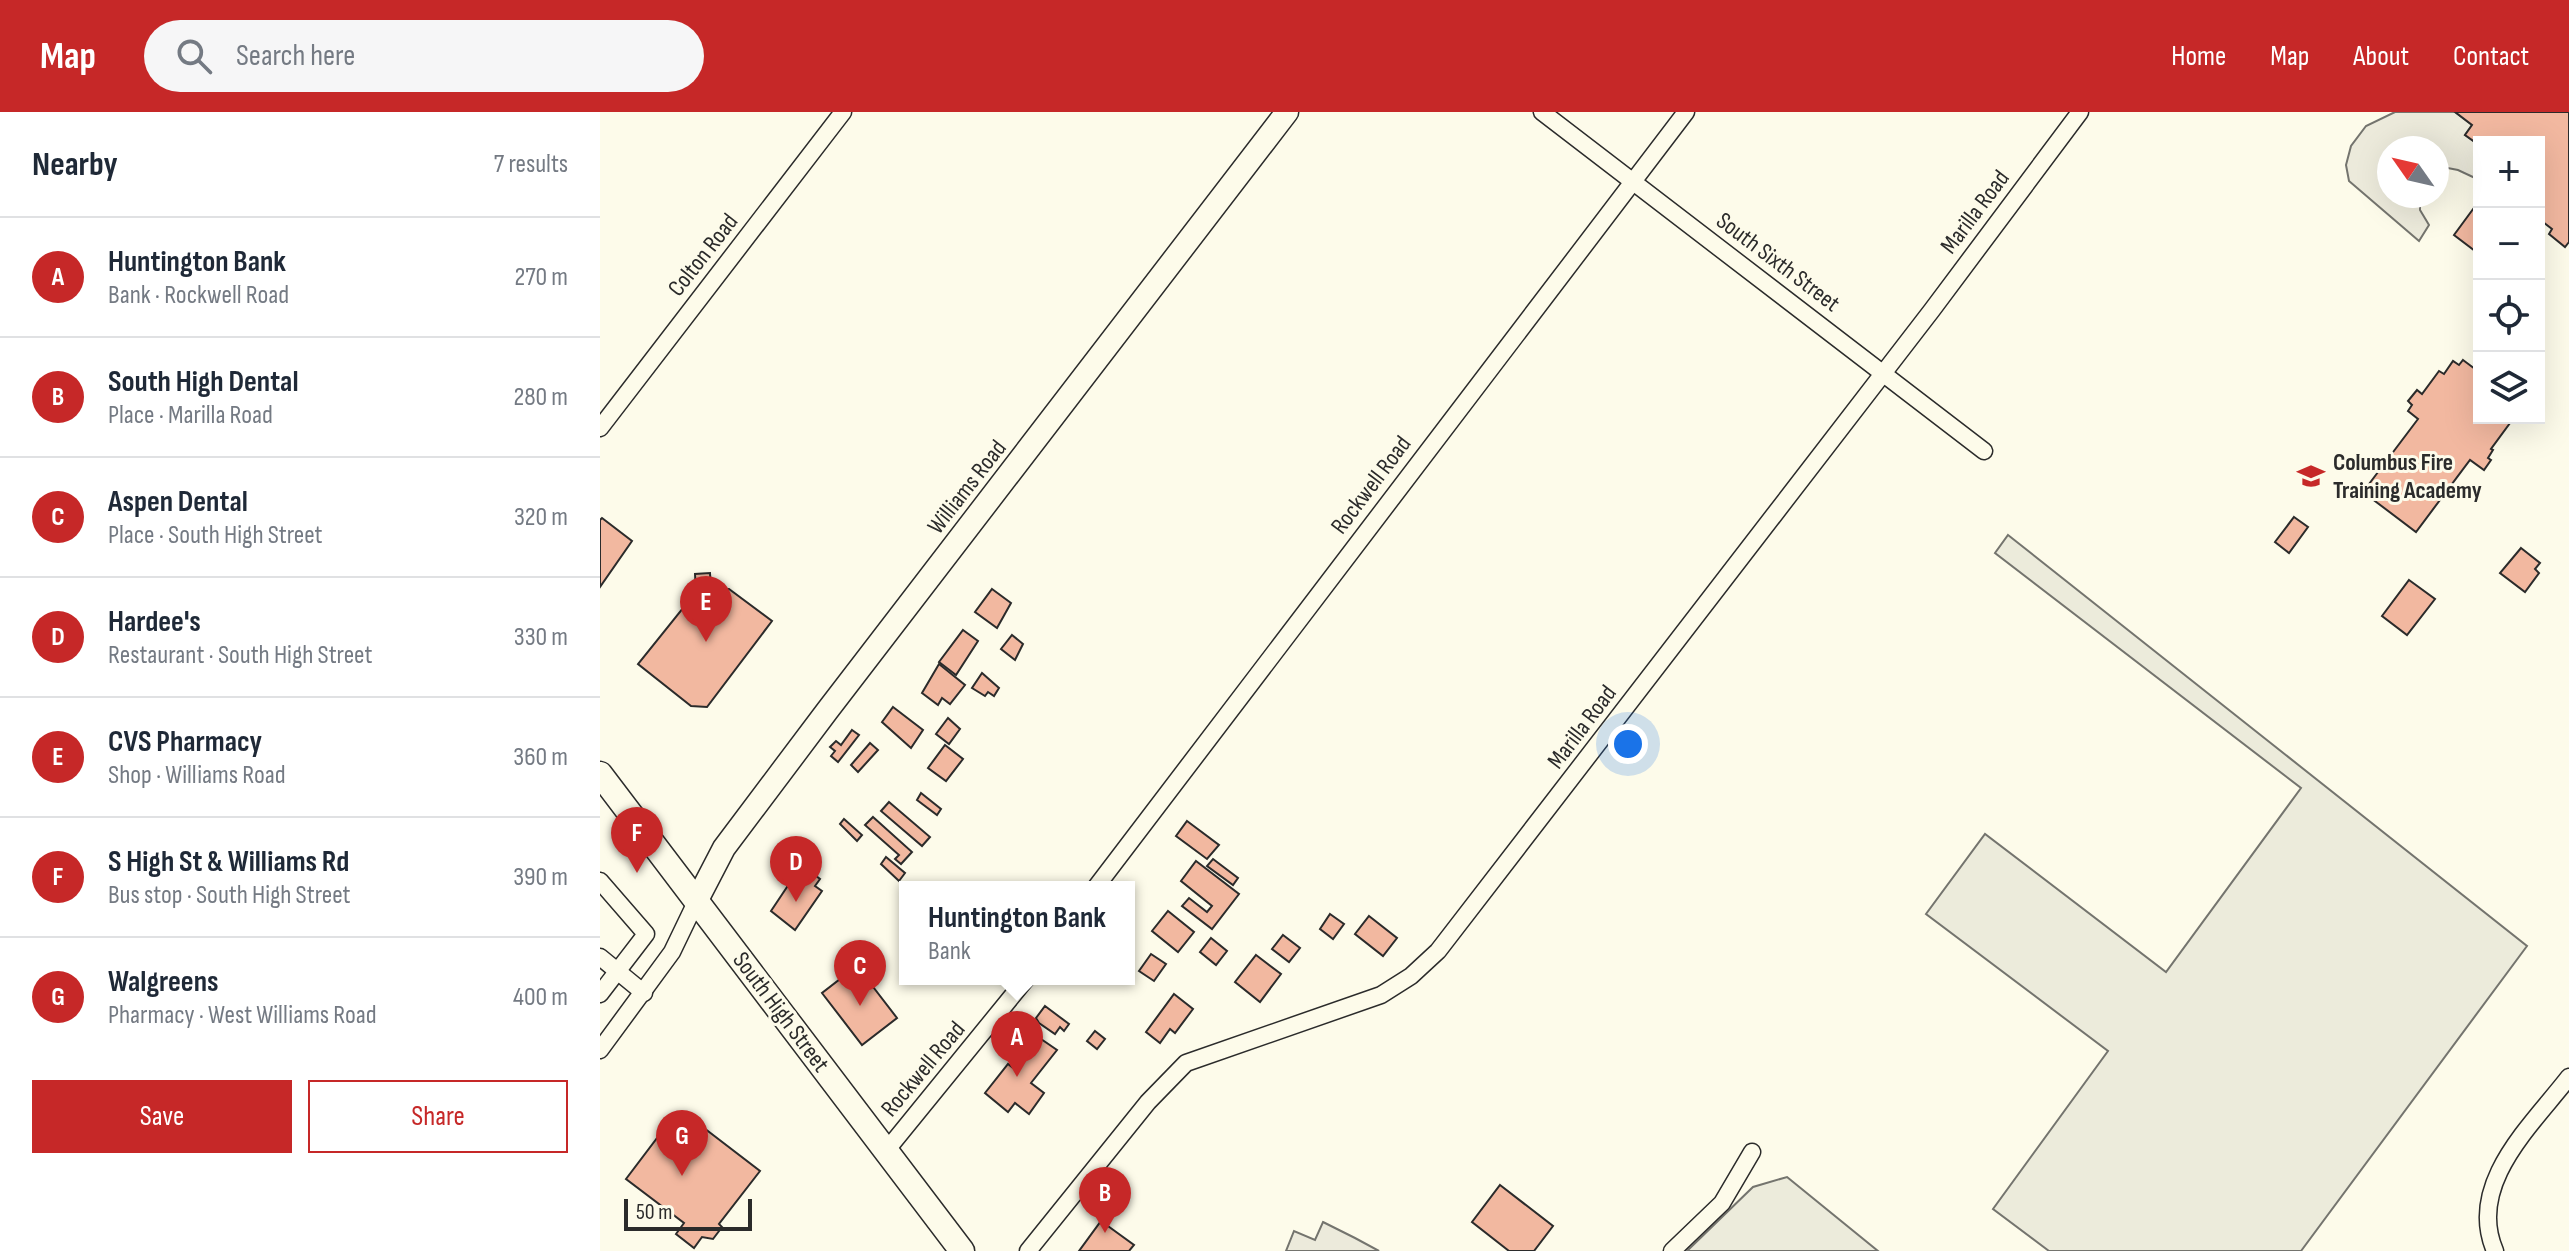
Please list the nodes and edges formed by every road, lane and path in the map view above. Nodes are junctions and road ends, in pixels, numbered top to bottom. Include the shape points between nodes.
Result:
1 (843, 112) edge
2 (1287, 112) edge
3 (1542, 112) edge
4 (1686, 112) edge
5 (2080, 112) edge
6 (1633, 182) junction
7 (1884, 374) junction
8 (600, 428) edge
9 (1984, 451) dead end
10 (600, 774) edge
11 (600, 881) edge
12 (1101, 881) edge
13 (697, 900) junction
14 (600, 957) edge
15 (617, 972) junction
16 (1021, 985) edge
17 (644, 993) junction
18 (600, 994) edge
19 (600, 1050) edge
20 (2569, 1077) edge
21 (886, 1151) junction
22 (1752, 1152) dead end
23 (962, 1251) edge
24 (1028, 1251) edge
25 (1672, 1251) edge
26 (2495, 1251) edge

1 - 8 street, Colton Road
2 - 13 main road, Williams Road via 724,848
3 - 6 street, South Sixth Street
4 - 6 street, Rockwell Road
5 - 7 street, Marilla Road
6 - 7 street, South Sixth Street
6 - 12 street, Rockwell Road
7 - 9 street, South Sixth Street
7 - 24 street, Marilla Road via 1438,951 1381,995 1186,1063
10 - 13 main road, South High Street
11 - 15 street via 646,934
13 - 17 street via 672,952
13 - 21 main road, South High Street
14 - 15 street
15 - 17 street
15 - 18 street
16 - 21 street, Rockwell Road
17 - 19 street
20 - 26 street via 2490,1189 2489,1227
21 - 23 main road, South High Street
22 - 25 street via 1722,1203

